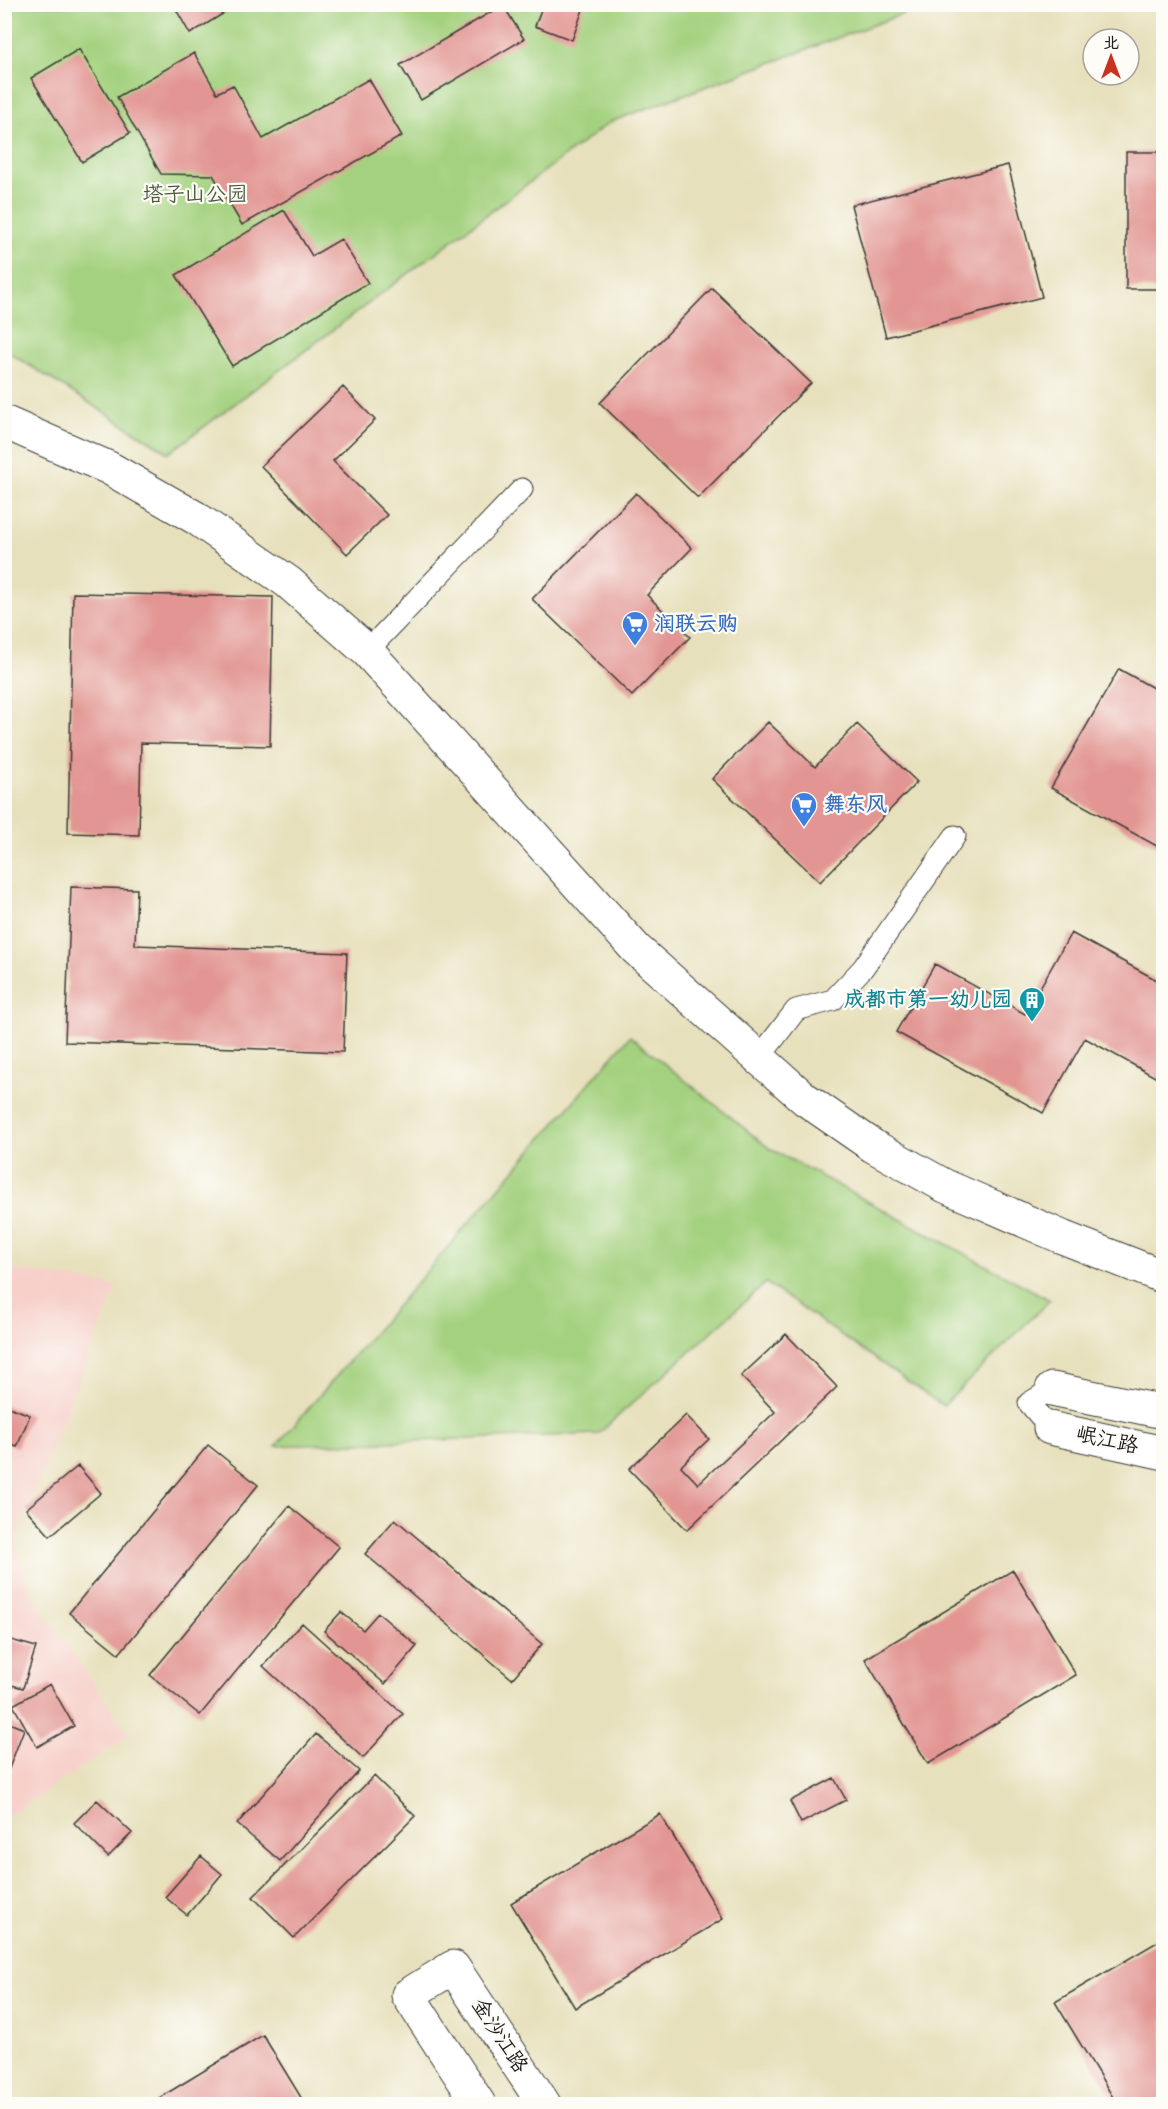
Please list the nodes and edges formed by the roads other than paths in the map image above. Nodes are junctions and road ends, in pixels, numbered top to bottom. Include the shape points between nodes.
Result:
1 (4, 422) edge
2 (522, 489) dead end
3 (367, 651) junction
4 (955, 836) dead end
5 (759, 1058) junction
6 (1164, 1277) edge
7 (1052, 1389) joint
8 (1164, 1412) edge
9 (1050, 1428) joint
10 (1164, 1453) edge
11 (479, 2104) edge
12 (544, 2104) edge

1 - 3 street via 109,468 196,518 288,582
2 - 3 lane
3 - 5 street via 636,949
4 - 5 lane via 863,968 833,1000 796,1010
5 - 6 street via 805,1099 873,1146 945,1186
7 - 8 street, 岷江路
7 - 9 lane via 1029,1403
9 - 10 street, 岷江路
11 - 12 street, 金沙江路 via 408,1995 453,1967

